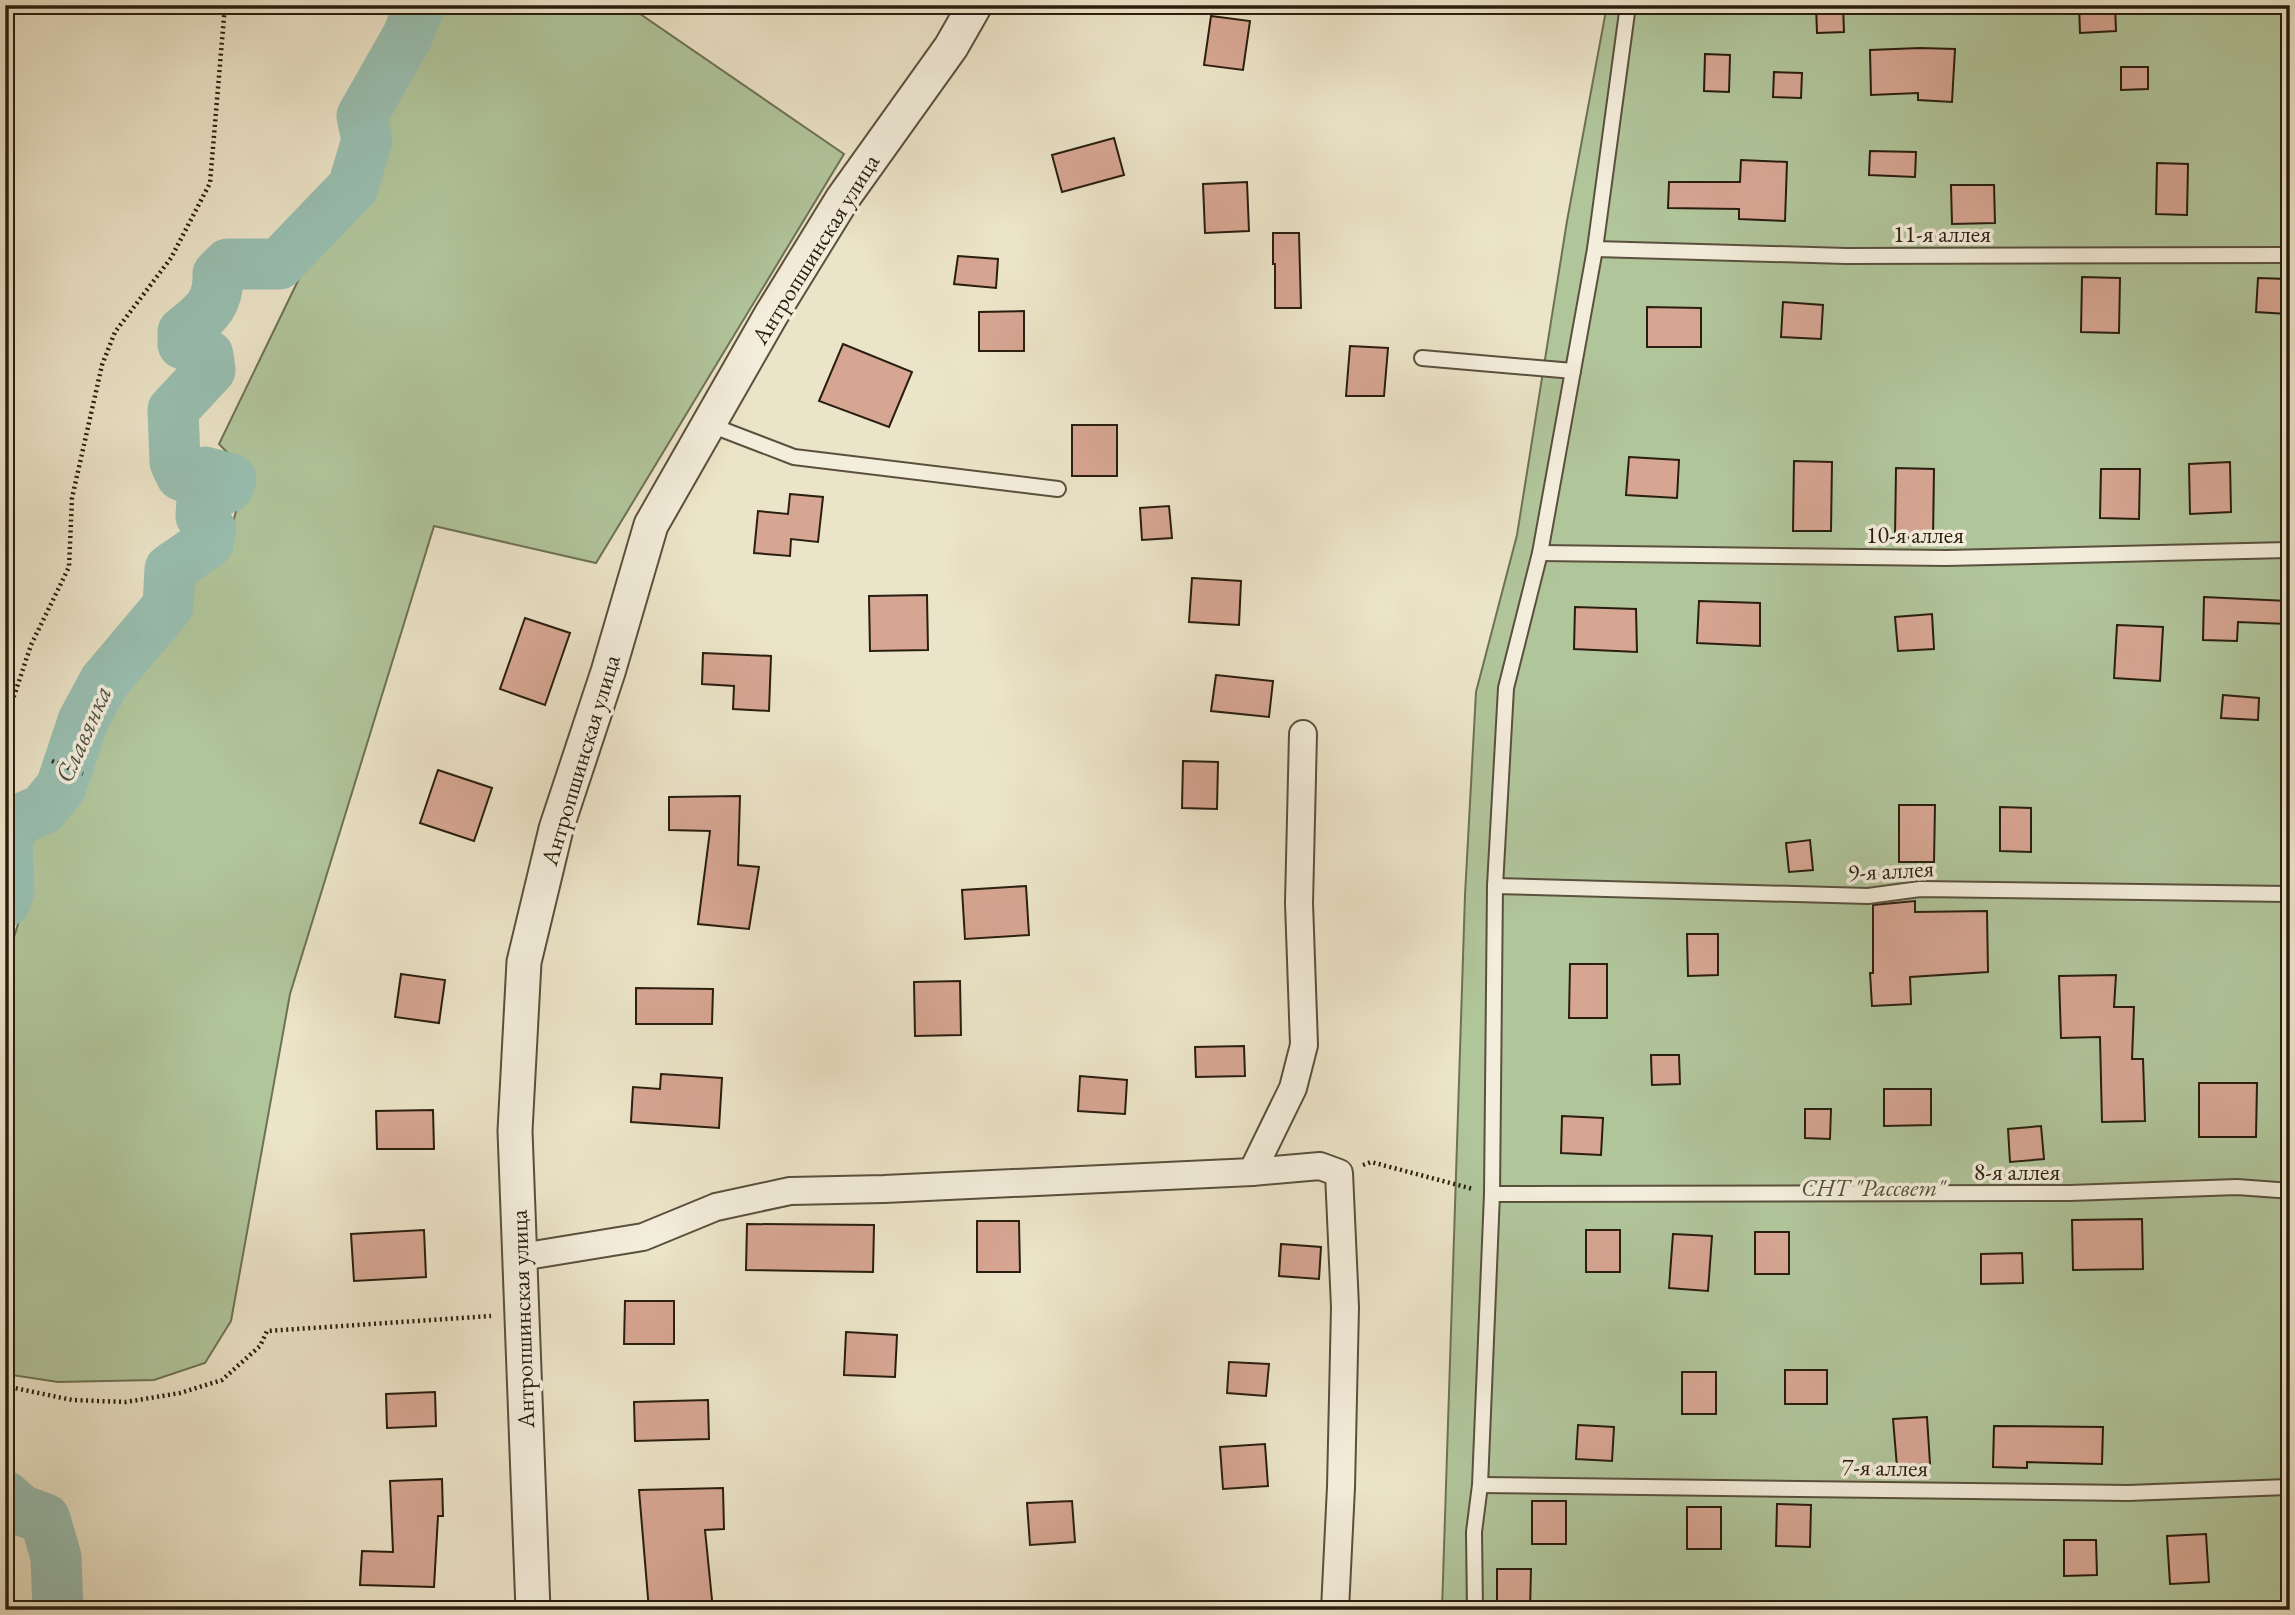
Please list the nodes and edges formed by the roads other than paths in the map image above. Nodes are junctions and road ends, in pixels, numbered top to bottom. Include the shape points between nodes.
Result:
1 (975, 5) edge
2 (1628, 5) edge
3 (1595, 249) junction
4 (2290, 255) edge
5 (1422, 358) dead end
6 (1573, 370) junction
7 (708, 424) junction
8 (1058, 489) dead end
9 (2290, 550) edge
10 (1539, 553) junction
11 (1303, 734) dead end
12 (1495, 886) junction
13 (2290, 894) edge
14 (1252, 1172) junction
15 (2290, 1191) edge
16 (1492, 1194) junction
17 (521, 1256) junction
18 (1480, 1485) junction
19 (2290, 1487) edge
20 (533, 1610) edge
21 (1335, 1610) edge
22 (1475, 1610) edge

1 - 7 street, Антропшинская улица via 951,47 843,198
2 - 3 lane
3 - 4 lane, 11-я аллея via 1846,256
3 - 6 lane
5 - 6 lane
6 - 10 lane
7 - 8 lane via 794,457
7 - 17 street, Антропшинская улица via 651,525 556,829 524,962 515,1131
9 - 10 lane, 10-я аллея via 1946,558
10 - 12 lane via 1506,688
11 - 14 street via 1299,903 1304,1045 1293,1088
12 - 13 lane, 9-я аллея via 1868,896 1920,889
12 - 16 lane
14 - 17 street via 790,1191 716,1207 643,1237
14 - 21 street via 1320,1167 1339,1173 1345,1307
15 - 16 lane, 8-я аллея
16 - 18 lane
17 - 20 street, Антропшинская улица
18 - 19 lane, 7-я аллея via 2128,1493
18 - 22 lane via 1474,1532

